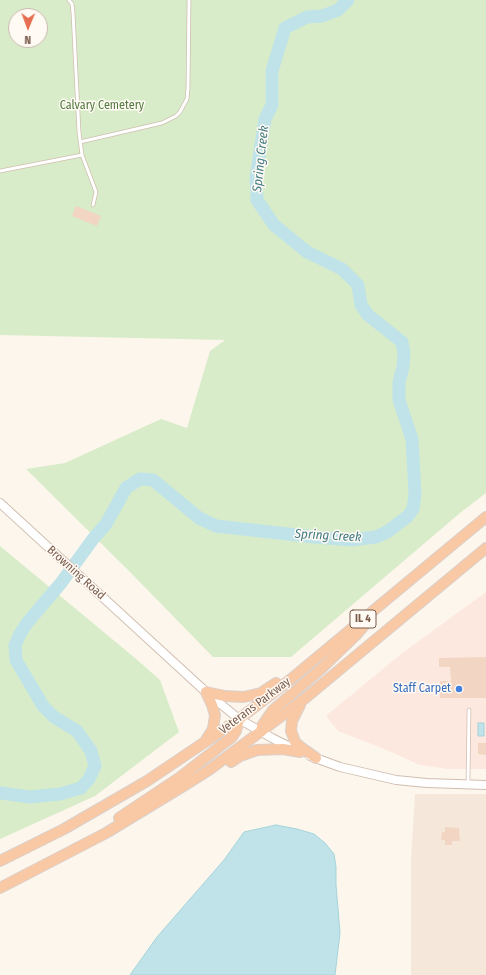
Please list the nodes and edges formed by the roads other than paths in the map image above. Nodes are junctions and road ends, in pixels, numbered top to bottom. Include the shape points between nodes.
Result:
1 (69, 0) edge
2 (189, 0) edge
3 (72, 2) edge
4 (80, 142) junction
5 (82, 155) junction
6 (0, 171) edge
7 (93, 205) dead end
8 (0, 503) edge
9 (486, 517) edge
10 (486, 548) edge
11 (386, 600) junction
12 (329, 647) junction
13 (206, 692) junction
14 (303, 700) junction
15 (469, 710) dead end
16 (239, 719) junction
17 (261, 732) junction
18 (203, 744) junction
19 (300, 752) junction
20 (316, 758) junction
21 (468, 785) junction
22 (486, 785) edge
23 (165, 798) junction
24 (73, 851) junction
25 (0, 861) edge
26 (0, 888) edge

1 - 3 lane
2 - 4 lane via 188,88 187,99 180,112 162,123
3 - 4 lane
4 - 5 lane
5 - 6 lane
5 - 7 lane via 96,192
8 - 13 street, Browning Road
9 - 11 highway, Veterans Parkway / IL 4
10 - 14 highway, Veterans Parkway / IL 4
11 - 12 highway, Veterans Parkway / IL 4
11 - 17 highway via 356,635 273,710
12 - 13 highway via 316,651 261,693 236,697
12 - 16 highway, Veterans Parkway / IL 4
13 - 16 street, Browning Road
13 - 18 highway via 214,710 215,721 211,733
14 - 17 highway, Veterans Parkway / IL 4
14 - 20 highway via 293,717 291,731 295,742
15 - 21 lane
16 - 17 street, Browning Road
16 - 18 highway, Veterans Parkway / IL 4
16 - 24 highway via 232,737 216,750
17 - 19 street, Browning Road
17 - 23 highway, Veterans Parkway / IL 4
18 - 25 highway, Veterans Parkway / IL 4 via 114,801
19 - 20 street, Browning Road
19 - 23 highway via 267,749 247,753 181,795
20 - 21 street, Browning Road via 340,767 396,780
21 - 22 street, Browning Road
23 - 24 highway, Veterans Parkway / IL 4
24 - 26 highway, Veterans Parkway / IL 4

